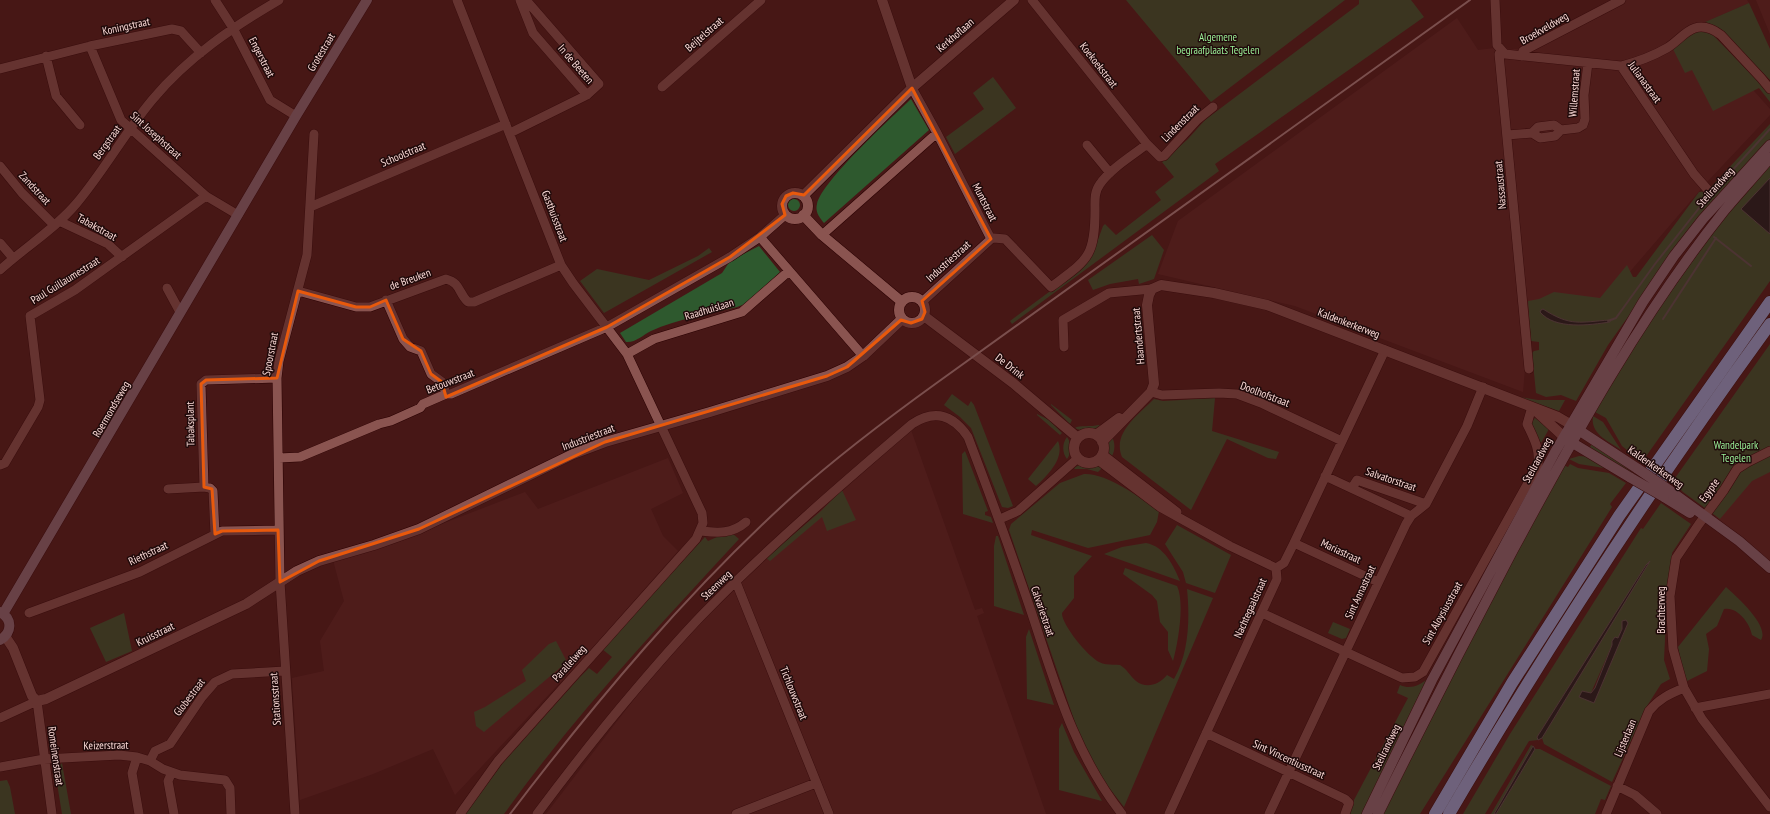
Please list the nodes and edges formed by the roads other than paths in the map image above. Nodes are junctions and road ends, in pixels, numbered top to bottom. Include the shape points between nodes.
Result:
1 (215, 0) edge
2 (279, 0) edge
3 (367, 0) edge
4 (457, 0) edge
5 (520, 0) edge
6 (526, 0) edge
7 (761, 0) edge
8 (882, 0) edge
9 (1014, 0) edge
10 (1032, 0) edge
11 (1495, 0) edge
12 (1621, 0) edge
13 (233, 28) junction
14 (90, 46) junction
15 (1501, 51) junction
16 (201, 53) junction
17 (46, 56) junction
18 (1522, 56) junction
19 (1588, 63) junction
20 (1621, 66) junction
21 (0, 69) edge
22 (1761, 78) junction
23 (1770, 85) edge
24 (662, 87) dead end
25 (912, 88) junction
26 (1770, 89) edge
27 (587, 95) junction
28 (1213, 107) dead end
29 (296, 116) junction
30 (80, 125) dead end
31 (131, 129) junction
32 (508, 129) junction
33 (937, 133) junction
34 (314, 134) dead end
35 (1507, 135) junction
36 (1147, 144) junction
37 (1087, 145) dead end
38 (1770, 145) edge
39 (1770, 158) edge
40 (0, 166) edge
41 (1110, 173) junction
42 (1708, 190) dead end
43 (206, 196) junction
44 (803, 196) junction
45 (310, 207) junction
46 (238, 215) junction
47 (785, 215) junction
48 (803, 215) junction
49 (57, 223) junction
50 (822, 235) junction
51 (760, 237) junction
52 (991, 239) junction
53 (0, 243) edge
54 (122, 257) junction
55 (13, 258) junction
56 (561, 265) junction
57 (0, 270) edge
58 (789, 271) junction
59 (167, 288) dead end
60 (1152, 289) junction
61 (298, 291) junction
62 (386, 300) junction
63 (902, 302) junction
64 (922, 302) junction
65 (1770, 302) edge
66 (180, 312) junction
67 (924, 316) junction
68 (902, 319) junction
69 (1770, 324) edge
70 (607, 328) junction
71 (1064, 347) dead end
72 (1385, 350) junction
73 (627, 354) junction
74 (863, 356) junction
75 (1529, 369) dead end
76 (277, 378) junction
77 (1483, 387) junction
78 (1151, 392) junction
79 (446, 394) junction
80 (1532, 407) junction
81 (946, 418) joint
82 (662, 425) junction
83 (1575, 427) junction
84 (1563, 436) junction
85 (1078, 438) junction
86 (1099, 438) junction
87 (1342, 441) junction
88 (1572, 443) junction
89 (1770, 451) edge
90 (1100, 457) junction
91 (278, 458) junction
92 (1078, 458) junction
93 (0, 466) edge
94 (1326, 476) junction
95 (204, 487) junction
96 (1352, 488) junction
97 (168, 489) dead end
98 (1666, 493) junction
99 (1426, 504) junction
100 (1412, 516) junction
101 (1000, 519) junction
102 (1703, 519) junction
103 (746, 522) dead end
104 (278, 530) junction
105 (701, 531) junction
106 (215, 534) junction
107 (1294, 543) junction
108 (1276, 568) junction
109 (1770, 568) edge
110 (280, 582) junction
111 (736, 582) junction
112 (1378, 582) junction
113 (2, 613) edge
114 (1262, 613) junction
115 (29, 614) dead end
116 (3, 638) edge
117 (1346, 652) junction
118 (285, 671) junction
119 (1684, 688) junction
120 (1770, 694) edge
121 (37, 701) junction
122 (1695, 708) junction
123 (0, 718) edge
124 (1206, 733) junction
125 (137, 757) junction
126 (44, 759) junction
127 (150, 761) junction
128 (0, 766) edge
129 (172, 772) junction
130 (1289, 772) junction
131 (816, 783) junction
132 (1617, 786) junction
133 (1770, 807) edge
134 (52, 814) edge
135 (139, 814) edge
136 (174, 814) edge
137 (231, 814) edge
138 (295, 814) edge
139 (460, 814) edge
140 (537, 814) edge
141 (736, 814) edge
142 (829, 814) edge
143 (1122, 814) edge
144 (1169, 814) edge
145 (1269, 814) edge
146 (1345, 814) edge
147 (1367, 814) edge
148 (1378, 814) edge
149 (1435, 814) edge
150 (1449, 814) edge
151 (1606, 814) edge
152 (1657, 814) edge

1 - 13 street, Engerstraat
2 - 13 street, Bergstraat
3 - 29 main road, Grotestraat
4 - 32 street, Gasthuisstraat
5 - 27 street, In de Beeten via 533,33
6 - 27 street, In de Beeten via 599,84
7 - 24 street, Beijtelstraat
8 - 25 street, Muntstraat
9 - 25 street, Kerkhoflaan
10 - 36 street, Koekoekstraat
11 - 15 street, Nassaustraat via 1497,45
12 - 18 street, Broekveldweg via 1523,52
13 - 16 street, Bergstraat
13 - 29 street, Engerstraat via 270,100
14 - 16 street, Koningstraat via 172,29 181,31
14 - 17 street, Koningstraat
14 - 31 street, Sint Josephstraat via 121,120
15 - 18 street, Julianastraat via 1504,54
15 - 35 street, Nassaustraat via 1499,54
16 - 31 street, Bergstraat via 172,78
17 - 21 street, Koningstraat
17 - 30 street via 56,96
18 - 19 street, Julianastraat
19 - 20 street, Julianastraat
19 - 35 street, Willemstraat via 1583,125 1561,130 1554,125 1538,127 1532,133
20 - 22 street via 1667,48 1689,30 1706,27 1716,31
20 - 42 street, Julianastraat via 1694,174
22 - 23 street
22 - 26 street
25 - 33 street, Muntstraat
25 - 44 street
27 - 32 street, Schoolstraat
28 - 36 street, Lindenstraat via 1164,156 1160,157
29 - 46 main road, Grotestraat
31 - 43 street, Sint Josephstraat
31 - 49 street, Bergstraat via 75,205
32 - 45 street, Schoolstraat
32 - 56 street, Gasthuisstraat
33 - 50 street
33 - 52 street, Muntstraat
34 - 45 street, Spoorstraat
35 - 75 street, Nassaustraat
36 - 41 street
37 - 41 street
38 - 83 main road, Steilrandweg via 1703,219 1674,256 1643,302
39 - 83 main road, Steilrandweg via 1725,209 1652,310
40 - 49 street, Zandstraat via 22,193
41 - 52 street, Muntstraat via 1099,184 1095,194 1095,234 1092,249 1082,263 1051,287 1005,239
43 - 46 street, Sint Josephstraat
43 - 54 street, Paul Guillaumestraat
44 - 47 street via 793,193 786,196 782,204
44 - 48 street via 808,207
45 - 61 street, Spoorstraat via 307,255
46 - 66 main road, Roermondseweg
47 - 48 street via 794,218
47 - 51 street
48 - 50 street
49 - 54 street, Tabakstraat via 108,244
49 - 55 street, Bergstraat
50 - 63 street
51 - 58 street
51 - 70 street
52 - 64 street, Industriestraat
53 - 55 street
54 - 93 street, Paul Guillaumestraat via 76,290 30,316 40,400 5,463
55 - 57 street, Bergstraat
56 - 62 street, de Breuken via 474,302 468,302 458,286 446,279
56 - 70 street, Gasthuisstraat
58 - 73 street, Raadhuislaan via 742,312 654,338
58 - 74 street
59 - 66 street
60 - 71 street via 1109,293 1062,320
60 - 72 street, Kaldenkerkerweg via 1161,285 1267,305
60 - 78 street, Haandertstraat via 1147,305 1154,376
61 - 62 street, de Breuken via 356,307 370,307
61 - 76 street, Spoorstraat via 279,361
62 - 79 street via 403,340 410,347 421,351 431,374 442,382
63 - 64 street via 911,297
63 - 68 street via 899,310
64 - 67 street
65 - 149 highway via 1620,516 1512,683
66 - 113 main road, Roermondseweg
67 - 68 street via 914,323
67 - 85 street, De Drink via 1013,383
68 - 74 street, Industriestraat
69 - 150 highway via 1632,520 1495,736
70 - 73 street, Gasthuisstraat
70 - 79 street, Betouwstraat
72 - 77 street, Kaldenkerkerweg
72 - 87 street, Nachtegaalstraat
73 - 82 street, Gasthuisstraat
74 - 82 street, Industriestraat via 827,376
76 - 91 street, Spoorstraat
76 - 95 street, Tabaksplant via 203,381 201,384
77 - 80 street, Kaldenkerkerweg
77 - 99 street, Sint Annastraat via 1467,426
78 - 86 street
78 - 87 street, Doolhofstraat via 1162,395 1219,392 1237,394
79 - 91 street, Betouwstraat via 398,418 300,457
80 - 83 street, Kaldenkerkerweg
80 - 84 street, Kaldenkerkerweg
80 - 117 street, Sint Aloysiusstraat via 1527,424 1538,446 1538,465 1423,672 1414,677 1402,678
81 - 101 street, Calvariestraat via 960,425 968,437
81 - 111 street, Steenweg via 929,416 912,424
82 - 105 street via 702,513
82 - 110 street, Industriestraat via 573,454 419,529 319,561
83 - 84 main road, Steilrandweg
83 - 88 main road, Steilrandweg
83 - 98 main road, Kaldenkerkerweg, bridge via 1638,469
84 - 88 main road, Kaldenkerkerweg
84 - 147 main road, Steilrandweg via 1432,680
85 - 86 street via 1086,434
85 - 92 street via 1074,448
86 - 90 street via 1104,448
87 - 94 street, Nachtegaalstraat
88 - 98 main road, Kaldenkerkerweg, bridge via 1631,478
88 - 148 main road, Steilrandweg via 1442,685
89 - 102 street, Egypte via 1737,470
90 - 92 street via 1088,463
90 - 108 street via 1160,507
91 - 104 street, Spoorstraat
92 - 101 street via 1018,511
94 - 96 street, Salvatorstraat
94 - 107 street, Nachtegaalstraat
95 - 97 street
95 - 106 street via 213,491
96 - 99 street, Salvatorstraat via 1357,480
96 - 100 street, Salvatorstraat
98 - 102 main road, Kaldenkerkerweg
99 - 100 street, Sint Annastraat
100 - 112 street, Sint Annastraat
101 - 143 street, Calvariestraat via 1079,747
102 - 109 main road, Kaldenkerkerweg via 1739,541
102 - 119 street, Brachterweg via 1676,558 1670,596 1673,649
103 - 105 street via 729,532
104 - 106 street, Riethstraat via 222,531
104 - 110 street, Spoorstraat
105 - 139 street, Parallelweg via 498,761
106 - 115 street, Riethstraat via 140,572
107 - 108 street, Nachtegaalstraat via 1284,563
107 - 112 street, Mariastraat
108 - 114 street, Nachtegaalstraat via 1277,579
110 - 118 street, Stationsstraat
110 - 121 street, Kruisstraat via 246,604 46,700
111 - 131 street, Tichlouwstraat
111 - 140 street, Steenweg via 673,646 570,769
112 - 117 street, Sint Annastraat
113 - 116 main road via 10,624 9,631
114 - 117 street, Sint Aloysiusstraat
114 - 124 street, Nachtegaalstraat
116 - 121 street via 13,648 32,696
117 - 130 street, Sint Annastraat
118 - 127 street, Globestraat via 232,674 215,682 170,744 155,751
118 - 138 street, Stationsstraat
119 - 122 street, Brachterweg
119 - 132 street, Lijsterlaan via 1665,696 1649,711
120 - 122 street
121 - 123 street, Kruisstraat
121 - 126 street, Romeinenstraat
122 - 133 street, Brachterweg
124 - 130 street, Sint Vincentiusstraat
124 - 144 street, Nachtegaalstraat
125 - 126 street, Keizerstraat via 119,755
125 - 127 street, Keizerstraat
125 - 135 street via 132,773
126 - 128 street, Keizerstraat
126 - 134 street, Romeinenstraat
127 - 129 street, Keizerstraat
129 - 136 street via 168,781
129 - 137 street, Keizerstraat via 225,780 230,788
130 - 145 street, Sint Annastraat
130 - 146 street, Sint Vincentiusstraat via 1345,799 1349,807
131 - 141 street
131 - 142 street, Tichlouwstraat
132 - 151 street, Lijsterlaan
132 - 152 street via 1635,795

